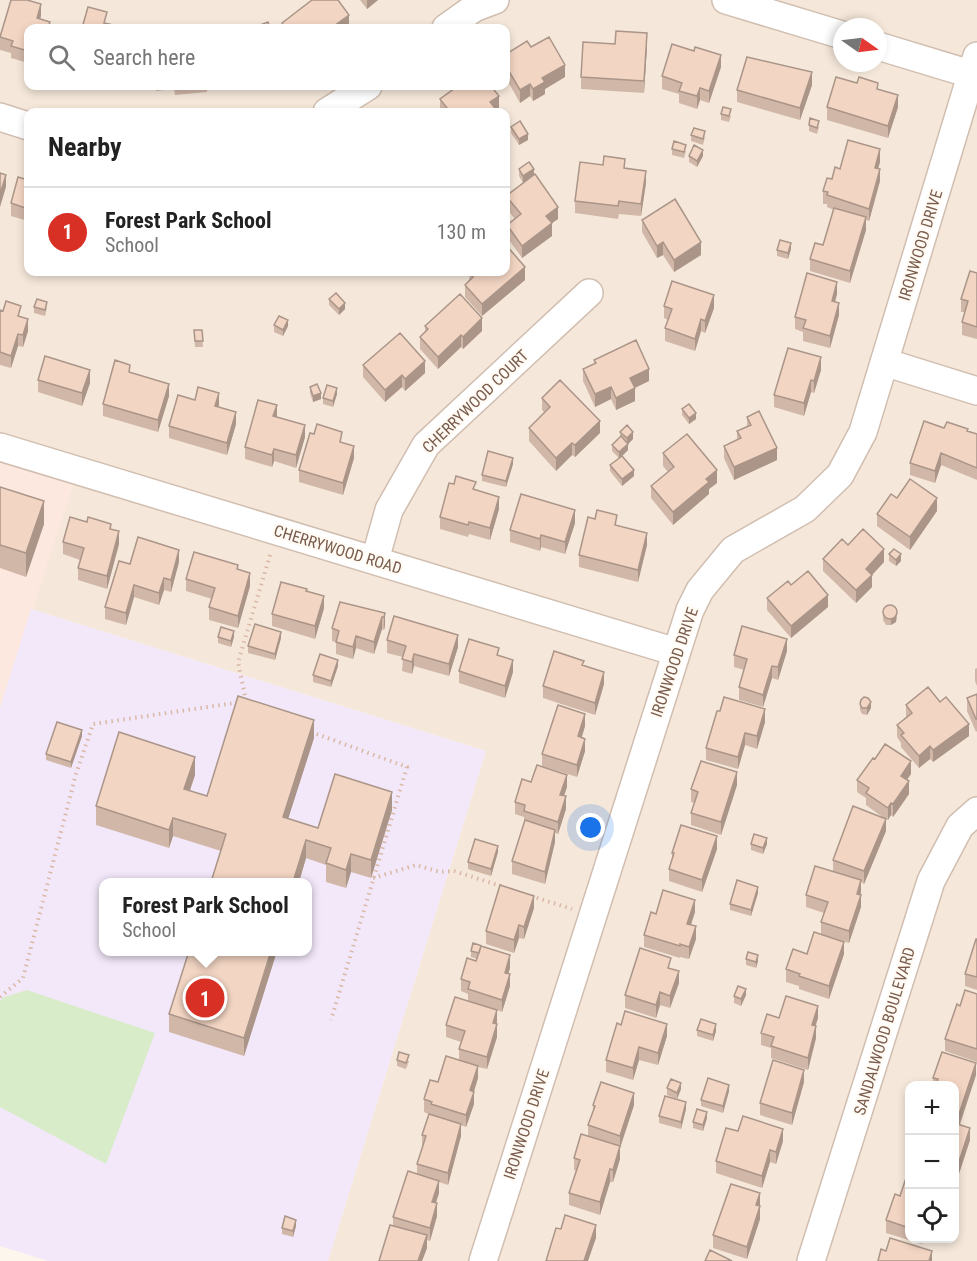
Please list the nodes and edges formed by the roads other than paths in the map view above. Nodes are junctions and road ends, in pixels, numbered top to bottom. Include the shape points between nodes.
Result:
1 (726, 0) edge
2 (480, 3) edge
3 (451, 24) edge
4 (833, 32) edge
5 (887, 48) edge
6 (975, 69) edge
7 (362, 90) edge
8 (333, 108) edge
9 (0, 117) edge
10 (24, 125) edge
11 (589, 293) dead end
12 (884, 362) junction
13 (977, 391) edge
14 (0, 447) edge
15 (375, 560) junction
16 (676, 652) junction
17 (977, 811) edge
18 (483, 1261) edge
19 (811, 1261) edge

1 - 4 street
2 - 3 street
5 - 6 street
6 - 12 street, IRONWOOD DRIVE
7 - 8 street
9 - 10 street
11 - 15 street, CHERRYWOOD COURT via 426,444 389,510
12 - 13 street
12 - 16 street, IRONWOOD DRIVE via 863,432 840,475 805,509 733,550 700,590
14 - 15 street, CHERRYWOOD ROAD
15 - 16 street, CHERRYWOOD ROAD
16 - 18 street, IRONWOOD DRIVE
17 - 19 street, SANDALWOOD BOULEVARD via 960,826 931,881

